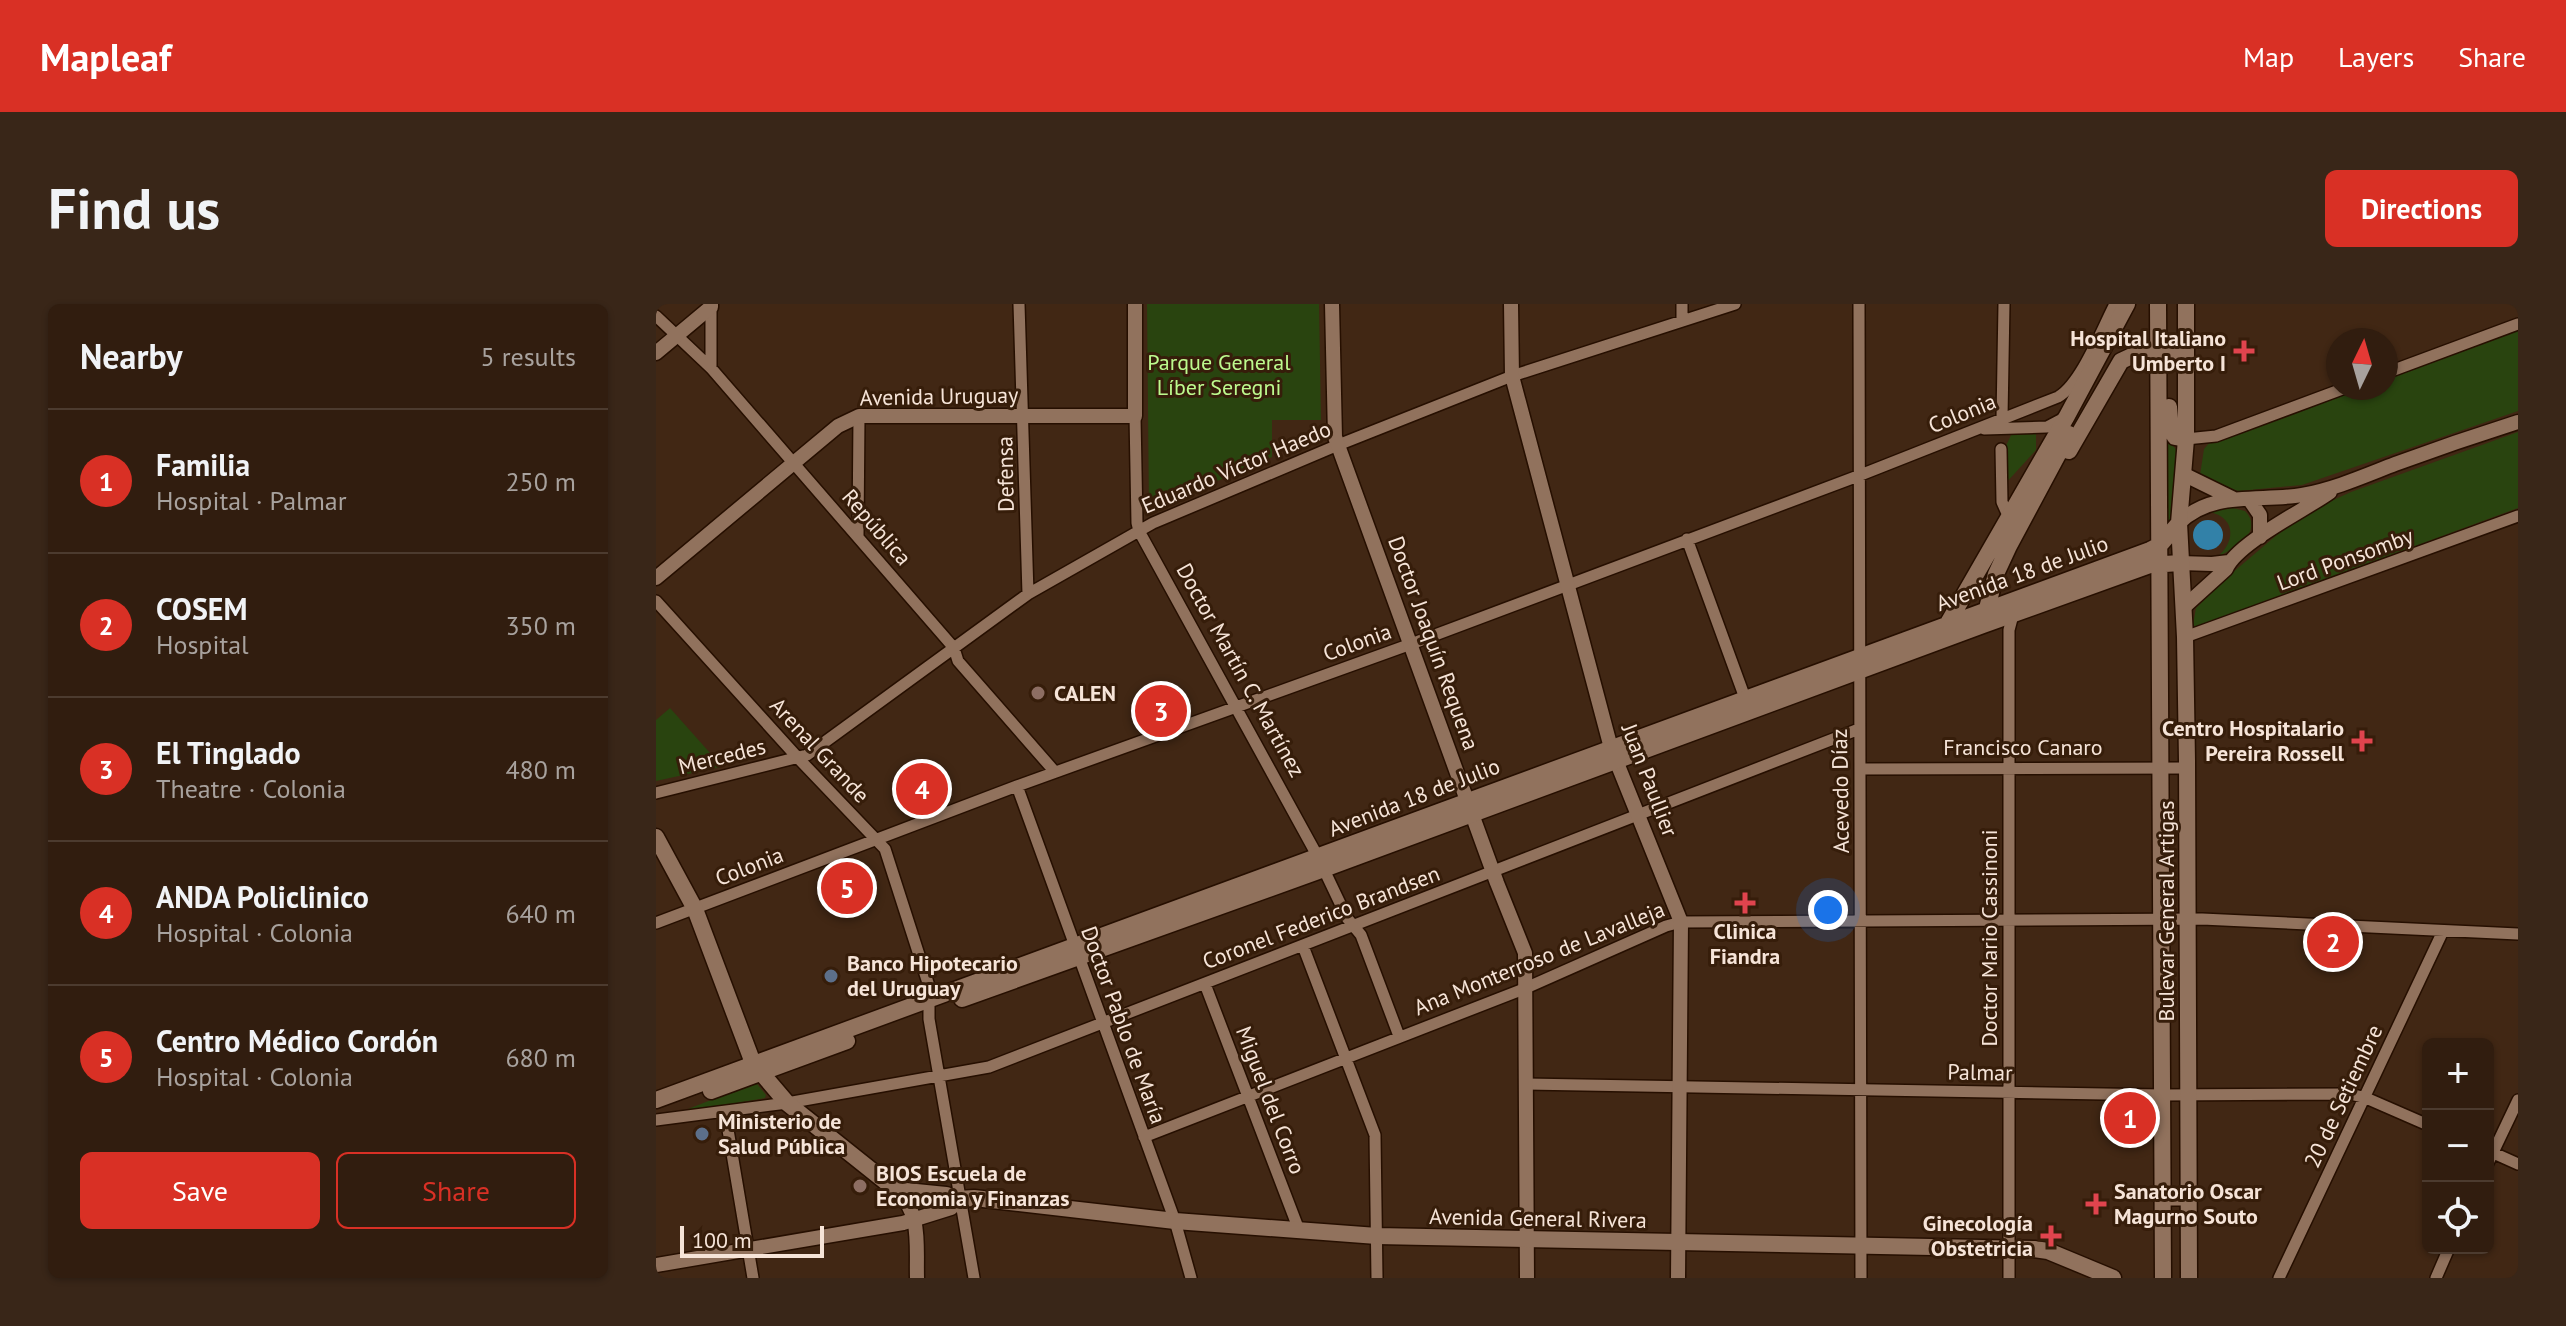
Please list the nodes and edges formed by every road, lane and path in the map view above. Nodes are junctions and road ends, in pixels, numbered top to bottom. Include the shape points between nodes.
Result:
1 (1019, 304) edge
2 (1135, 304) edge
3 (1332, 304) edge
4 (1511, 304) edge
5 (1682, 304) edge
6 (1735, 304) edge
7 (1859, 304) edge
8 (2004, 304) edge
9 (2115, 304) edge
10 (2127, 304) edge
11 (2139, 304) edge
12 (2158, 304) edge
13 (2186, 304) edge
14 (711, 305) edge
15 (656, 316) edge
16 (1682, 320) junction
17 (2518, 324) edge
18 (676, 336) junction
19 (2186, 351) junction
20 (656, 353) edge
21 (2158, 353) junction
22 (711, 368) junction
23 (2398, 369) edge
24 (1512, 376) junction
25 (2159, 376) junction
26 (2326, 395) edge
27 (859, 416) junction
28 (1024, 416) junction
29 (1135, 416) junction
30 (2067, 416) junction
31 (2002, 418) junction
32 (2518, 422) edge
33 (1979, 428) junction
34 (2186, 439) junction
35 (1338, 445) junction
36 (2001, 449) dead end
37 (794, 462) junction
38 (2050, 473) junction
39 (2183, 474) junction
40 (1858, 476) junction
41 (2332, 489) junction
42 (2241, 499) junction
43 (2518, 516) edge
44 (2017, 518) junction
45 (2179, 523) junction
46 (1139, 531) junction
47 (858, 535) junction
48 (2260, 537) junction
49 (1687, 539) junction
50 (2160, 545) junction
51 (2004, 559) junction
52 (2229, 562) junction
53 (2160, 563) junction
54 (2180, 563) junction
55 (656, 578) edge
56 (1566, 585) junction
57 (1028, 594) junction
58 (656, 601) edge
59 (2015, 606) junction
60 (2184, 607) junction
61 (1985, 617) junction
62 (1948, 623) junction
63 (2185, 637) junction
64 (1411, 644) junction
65 (954, 648) junction
66 (1859, 664) junction
67 (1745, 698) junction
68 (1235, 709) junction
69 (1859, 729) junction
70 (1614, 754) junction
71 (798, 758) junction
72 (2009, 767) junction
73 (2161, 767) junction
74 (2187, 768) junction
75 (1860, 769) junction
76 (1055, 772) junction
77 (1017, 786) junction
78 (658, 794) edge
79 (1470, 807) junction
80 (1639, 814) junction
81 (656, 837) edge
82 (875, 838) junction
83 (1321, 863) junction
84 (1493, 871) junction
85 (695, 909) junction
86 (2009, 919) junction
87 (2161, 919) junction
88 (1862, 920) junction
89 (2187, 920) junction
90 (1681, 922) junction
91 (656, 923) edge
92 (1353, 925) junction
93 (2443, 931) junction
94 (2518, 934) edge
95 (1303, 946) junction
96 (1076, 952) junction
97 (1205, 984) junction
98 (1526, 988) junction
99 (930, 1005) junction
100 (1104, 1024) junction
101 (1399, 1036) junction
102 (1346, 1056) junction
103 (757, 1068) junction
104 (938, 1076) junction
105 (1526, 1084) junction
106 (1679, 1087) junction
107 (1861, 1090) junction
108 (2009, 1093) junction
109 (1247, 1095) junction
110 (2162, 1095) junction
111 (2188, 1095) junction
112 (2366, 1098) junction
113 (656, 1100) edge
114 (2518, 1100) edge
115 (787, 1103) junction
116 (656, 1111) edge
117 (725, 1112) junction
118 (656, 1120) edge
119 (2422, 1122) edge
120 (1144, 1137) junction
121 (2494, 1147) edge
122 (2494, 1156) edge
123 (2518, 1164) edge
124 (896, 1190) junction
125 (959, 1199) junction
126 (2188, 1200) junction
127 (2163, 1203) junction
128 (916, 1219) junction
129 (1175, 1221) junction
130 (1299, 1230) junction
131 (1377, 1236) junction
132 (1527, 1239) junction
133 (1678, 1243) junction
134 (1861, 1246) junction
135 (2010, 1248) junction
136 (749, 1249) junction
137 (2446, 1254) edge
138 (656, 1265) edge
139 (753, 1278) edge
140 (917, 1278) edge
141 (974, 1278) edge
142 (1191, 1278) edge
143 (1377, 1278) edge
144 (1527, 1278) edge
145 (1678, 1278) edge
146 (1861, 1278) edge
147 (2009, 1278) edge
148 (2113, 1278) edge
149 (2163, 1278) edge
150 (2172, 1278) edge
151 (2189, 1278) edge
152 (2279, 1278) edge
153 (2436, 1278) edge

1 - 28 street, Defensa
2 - 29 street, Doctor Martín C. Martínez
3 - 35 street, Doctor Joaquín Requena
4 - 24 street, Juan Paullier
5 - 16 street
6 - 16 street, Eduardo Víctor Haedo
7 - 40 street, Acevedo Díaz
8 - 31 street
9 - 31 street, Colonia via 2068,390
10 - 30 main road
11 - 38 main road
12 - 21 main road, Bulevar General Artigas
13 - 19 main road, Bulevar General Artigas
14 - 18 street
14 - 22 street
15 - 18 street, República
16 - 24 street, Eduardo Víctor Haedo
17 - 23 street
18 - 20 street
18 - 22 street, República
19 - 21 main road
19 - 34 main road, Bulevar General Artigas
21 - 25 main road, Bulevar General Artigas
21 - 38 main road via 2121,361 2068,454
22 - 37 street, República
24 - 35 street, Eduardo Víctor Haedo
24 - 56 street, Juan Paullier
25 - 34 main road via 2171,430
25 - 50 main road, Bulevar General Artigas
26 - 34 street via 2216,436
27 - 28 street, Avenida Uruguay
27 - 37 street, Avenida Uruguay
27 - 47 street
28 - 29 street, Avenida Uruguay
28 - 57 street, Defensa
29 - 46 street, Doctor Martín C. Martínez
30 - 33 street via 2047,427
30 - 44 main road
31 - 33 street, Colonia
32 - 41 street
33 - 40 street, Colonia
34 - 39 main road, Bulevar General Artigas
35 - 46 street, Eduardo Víctor Haedo
35 - 64 street, Doctor Joaquín Requena
36 - 44 street via 2002,502
37 - 47 street, República
37 - 55 street, Avenida Uruguay
38 - 44 main road
39 - 42 street
39 - 45 main road, Bulevar General Artigas
40 - 49 street, Colonia
40 - 66 street, Acevedo Díaz
41 - 42 street
41 - 48 street
42 - 45 street via 2199,507
42 - 48 street via 2258,508
43 - 63 street, Lord Ponsomby
44 - 51 main road
44 - 62 main road
45 - 50 main road, Avenida 18 de Julio
45 - 54 main road, Bulevar General Artigas
46 - 57 street, Eduardo Víctor Haedo
46 - 68 street, Doctor Martín C. Martínez
47 - 65 street, República
48 - 52 street
49 - 56 street, Colonia
49 - 67 street
50 - 53 main road, Bulevar General Artigas
50 - 59 main road, Avenida 18 de Julio
51 - 59 main road
51 - 61 main road
52 - 54 street
52 - 60 street
53 - 54 main road, Avenida 18 de Julio
53 - 59 main road, Avenida 18 de Julio
53 - 73 main road, Bulevar General Artigas
54 - 60 main road, Bulevar General Artigas
56 - 64 street, Colonia
56 - 70 street, Juan Paullier
57 - 65 street, Eduardo Víctor Haedo
58 - 71 street, Arenal Grande
59 - 61 main road, Avenida 18 de Julio
59 - 72 street, Doctor Mario Cassinoni via 2009,630
60 - 63 main road, Bulevar General Artigas
61 - 62 main road, Avenida 18 de Julio
61 - 66 main road, Avenida 18 de Julio
62 - 66 main road, Avenida 18 de Julio
63 - 74 main road, Bulevar General Artigas
64 - 68 street, Colonia
64 - 79 street, Doctor Joaquín Requena
65 - 71 street, Eduardo Víctor Haedo
65 - 76 street, República via 958,661
66 - 67 main road, Avenida 18 de Julio
66 - 69 street, Acevedo Díaz
66 - 70 main road, Avenida 18 de Julio
67 - 70 main road, Avenida 18 de Julio
68 - 76 street, Colonia
68 - 83 street, Doctor Martín C. Martínez
69 - 75 street, Acevedo Díaz
69 - 80 street, Coronel Federico Brandsen
70 - 79 main road, Avenida 18 de Julio
70 - 80 street, Juan Paullier
71 - 78 street, Mercedes
71 - 82 street, Arenal Grande
72 - 73 street, Francisco Canaro
72 - 75 street, Francisco Canaro
72 - 86 street, Doctor Mario Cassinoni
73 - 74 street, Francisco Canaro
73 - 87 main road, Bulevar General Artigas
74 - 89 main road, Bulevar General Artigas
75 - 88 street, Acevedo Díaz
76 - 77 street, Colonia
77 - 82 street, Colonia
77 - 96 street, Doctor Pablo de María
79 - 83 main road, Avenida 18 de Julio
79 - 84 street, Doctor Joaquín Requena
80 - 84 street, Coronel Federico Brandsen
80 - 90 street, Juan Paullier
81 - 85 main road
82 - 85 street, Colonia
82 - 99 street, Arenal Grande via 887,853 929,986
83 - 92 street, Doctor Martín C. Martínez
83 - 96 main road, Avenida 18 de Julio
84 - 92 street, Coronel Federico Brandsen
84 - 98 street, Doctor Joaquín Requena via 1524,944
85 - 91 street, Colonia
85 - 103 main road
86 - 87 street, Ana Monterroso de Lavalleja
86 - 88 street, Ana Monterroso de Lavalleja
86 - 108 street, Doctor Mario Cassinoni
87 - 89 street, Ana Monterroso de Lavalleja
87 - 110 main road, Bulevar General Artigas
88 - 90 street, Ana Monterroso de Lavalleja
88 - 107 street, Acevedo Díaz
89 - 93 street, Ana Monterroso de Lavalleja
89 - 111 main road, Bulevar General Artigas
90 - 98 street, Ana Monterroso de Lavalleja
90 - 106 street, Juan Paullier
92 - 95 street, Coronel Federico Brandsen
92 - 101 street, Doctor Martín C. Martínez
93 - 94 street, Ana Monterroso de Lavalleja
93 - 112 street, 20 de Setiembre
95 - 97 street, Coronel Federico Brandsen
95 - 102 street
96 - 99 main road, Avenida 18 de Julio
96 - 100 street, Doctor Pablo de María
97 - 100 street, Coronel Federico Brandsen
97 - 109 street, Miguel del Corro
98 - 101 street, Ana Monterroso de Lavalleja
98 - 105 street, Doctor Joaquín Requena
99 - 103 main road, Avenida 18 de Julio
99 - 104 street, Arenal Grande
100 - 104 street, Coronel Federico Brandsen via 989,1067
100 - 120 street, Doctor Pablo de María
101 - 102 street, Ana Monterroso de Lavalleja
102 - 109 street, Ana Monterroso de Lavalleja
102 - 131 street via 1375,1135
103 - 113 main road, Avenida 18 de Julio
103 - 115 main road
103 - 116 main road, Avenida 18 de Julio
104 - 115 street, Coronel Federico Brandsen
104 - 125 street, Arenal Grande
105 - 106 street, Palmar
105 - 132 street, Doctor Joaquín Requena
106 - 107 street, Palmar
106 - 133 street, Juan Paullier
107 - 108 street, Palmar
107 - 134 street, Acevedo Díaz
108 - 110 street, Palmar
108 - 135 street, Doctor Mario Cassinoni
109 - 120 street, Ana Monterroso de Lavalleja
109 - 130 street, Miguel del Corro
110 - 111 street, Palmar
110 - 127 main road, Bulevar General Artigas
111 - 112 street, Palmar
111 - 126 main road, Bulevar General Artigas
112 - 119 street, Palmar
112 - 152 street, 20 de Setiembre
114 - 121 street
115 - 117 street
115 - 124 main road
117 - 118 street
117 - 136 street
120 - 129 street, Doctor Pablo de María
122 - 123 street
124 - 125 main road, Avenida General Rivera
124 - 128 street
125 - 128 street, Avenida General Rivera via 951,1208
125 - 129 main road, Avenida General Rivera
125 - 141 street, Arenal Grande
126 - 127 street
126 - 151 main road, Bulevar General Artigas
127 - 149 main road, Bulevar General Artigas
127 - 150 main road
128 - 136 street, Avenida General Rivera
128 - 140 street
129 - 130 main road, Avenida General Rivera
129 - 142 street, Doctor Pablo de María
130 - 131 main road, Avenida General Rivera
131 - 132 main road, Avenida General Rivera
131 - 143 street
132 - 133 main road, Avenida General Rivera
132 - 144 street, Doctor Joaquín Requena
133 - 134 main road, Avenida General Rivera
133 - 145 street, Juan Paullier
134 - 135 main road, Avenida General Rivera
134 - 146 street, Acevedo Díaz
135 - 147 street, Doctor Mario Cassinoni
135 - 148 main road, Avenida General Rivera via 2048,1251
136 - 138 street, Avenida General Rivera
136 - 139 street
137 - 153 street

